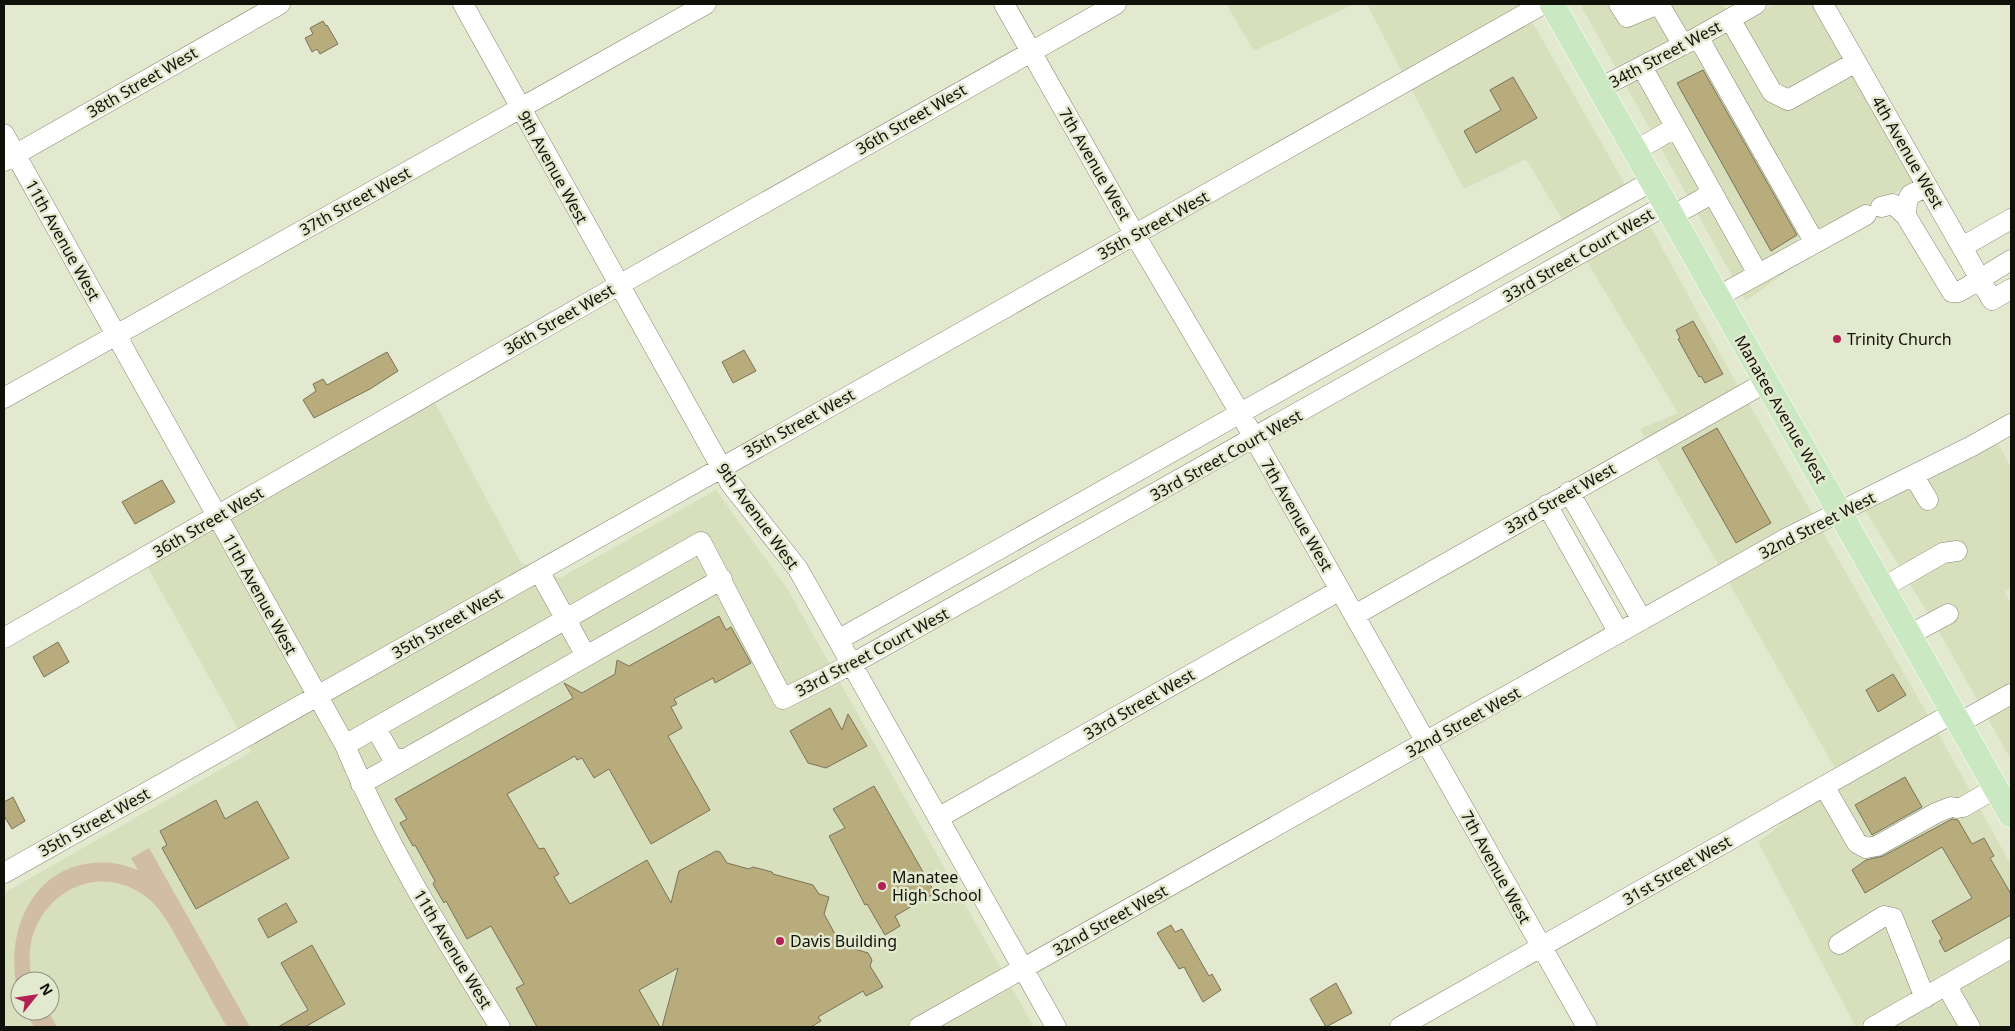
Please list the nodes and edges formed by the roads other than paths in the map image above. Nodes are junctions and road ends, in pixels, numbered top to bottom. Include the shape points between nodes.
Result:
1 (280, 4) edge
2 (462, 4) edge
3 (706, 4) edge
4 (1004, 4) edge
5 (1116, 4) edge
6 (1543, 4) edge
7 (1552, 4) edge
8 (1619, 4) edge
9 (1659, 4) edge
10 (1756, 4) edge
11 (1823, 4) edge
12 (1730, 19) junction
13 (1690, 41) junction
14 (1030, 51) junction
15 (1856, 62) junction
16 (1642, 66) junction
17 (1600, 88) junction
18 (521, 109) junction
19 (1676, 127) junction
20 (4, 134) edge
21 (1635, 151) junction
22 (9, 158) edge
23 (1652, 181) junction
24 (1927, 186) junction
25 (1713, 194) junction
26 (1669, 211) junction
27 (1906, 216) junction
28 (2011, 219) edge
29 (1135, 235) junction
30 (1815, 243) junction
31 (1962, 247) junction
32 (2011, 260) edge
33 (1758, 274) junction
34 (1981, 281) junction
35 (619, 284) junction
36 (2011, 290) edge
37 (1717, 297) junction
38 (116, 335) junction
39 (1766, 382) junction
40 (4, 398) edge
41 (1240, 413) junction
42 (2011, 424) edge
43 (1254, 439) junction
44 (722, 467) junction
45 (1914, 476) junction
46 (1570, 492) junction
47 (1928, 500) dead end
48 (1547, 505) junction
49 (1840, 513) junction
50 (217, 517) junction
51 (1957, 551) dead end
52 (539, 570) junction
53 (722, 579) junction
54 (1882, 588) junction
55 (1340, 590) junction
56 (1948, 614) dead end
57 (1355, 615) junction
58 (566, 619) junction
59 (1642, 620) junction
60 (1620, 633) junction
61 (1909, 635) junction
62 (4, 638) edge
63 (838, 640) junction
64 (586, 656) junction
65 (852, 664) junction
66 (2011, 694) edge
67 (318, 696) junction
68 (1956, 718) junction
69 (380, 725) junction
70 (1426, 742) junction
71 (345, 745) junction
72 (404, 760) junction
73 (361, 784) junction
74 (1824, 786) junction
75 (1996, 788) junction
76 (2011, 815) edge
77 (938, 818) junction
78 (4, 873) edge
79 (1839, 944) dead end
80 (1542, 947) junction
81 (2011, 948) edge
82 (1023, 969) junction
83 (1946, 985) junction
84 (1925, 998) junction
85 (500, 1027) edge
86 (919, 1027) edge
87 (1056, 1027) edge
88 (1400, 1027) edge
89 (1587, 1027) edge
90 (1873, 1027) edge
91 (1970, 1027) edge

1 - 22 street, 38th Street West
2 - 18 street, 9th Avenue West
3 - 18 street, 37th Street West
4 - 14 street, 7th Avenue West
5 - 14 street, 36th Street West
6 - 29 street, 35th Street West
7 - 17 main road, Manatee Avenue West
8 - 9 street via 1626,17
9 - 13 street
10 - 12 street, 34th Street West
11 - 15 street, 4th Avenue West
12 - 13 street, 34th Street West
12 - 15 street via 1772,92 1788,100
13 - 16 street, 34th Street West
13 - 30 street
14 - 29 street, 7th Avenue West
14 - 35 street, 36th Street West
15 - 24 street, 4th Avenue West
16 - 17 street, 34th Street West
16 - 19 street
17 - 21 main road, Manatee Avenue West
18 - 35 street, 9th Avenue West
18 - 38 street, 37th Street West
19 - 21 street
19 - 25 street
20 - 22 street, 11th Avenue West
21 - 23 main road, Manatee Avenue West
22 - 38 street, 11th Avenue West
23 - 26 main road, Manatee Avenue West
23 - 41 street, 33rd Street Court West
24 - 27 street via 1910,195
24 - 31 street, 4th Avenue West
25 - 26 street, 33rd Street Court West
25 - 33 street
26 - 37 main road, Manatee Avenue West
26 - 43 street, 33rd Street Court West
27 - 30 street via 1893,204 1873,211
27 - 34 street via 1952,292
28 - 31 street
29 - 41 street, 7th Avenue West
29 - 44 street, 35th Street West
30 - 33 street
31 - 34 street, 4th Avenue West
32 - 34 street
33 - 37 street
34 - 36 street, 4th Avenue West via 1992,300
35 - 44 street, 9th Avenue West
35 - 50 street, 36th Street West
37 - 39 main road, Manatee Avenue West
38 - 40 street, 37th Street West
38 - 50 street, 11th Avenue West
39 - 46 street, 33rd Street West
39 - 49 main road, Manatee Avenue West
41 - 43 street, 7th Avenue West
41 - 63 street, 33rd Street Court West
42 - 45 street, 32nd Street West
43 - 55 street, 7th Avenue West
43 - 65 street, 33rd Street Court West
44 - 52 street, 35th Street West
44 - 63 street, 9th Avenue West via 743,500 798,569
45 - 47 street
45 - 49 street, 32nd Street West
46 - 48 street, 33rd Street West
46 - 59 street
48 - 57 street, 33rd Street West
48 - 60 street
49 - 54 main road, Manatee Avenue West
49 - 59 street, 32nd Street West via 1787,538
50 - 62 street, 36th Street West
50 - 67 street, 11th Avenue West
51 - 54 street via 1944,553
52 - 58 street
52 - 67 street, 35th Street West
53 - 58 street via 701,542
53 - 64 street
53 - 65 street, 33rd Street Court West via 783,699
54 - 61 main road, Manatee Avenue West
55 - 57 street, 7th Avenue West
55 - 77 street, 33rd Street West
56 - 61 street
57 - 70 street, 7th Avenue West
58 - 64 street
58 - 69 street
59 - 60 street, 32nd Street West
60 - 70 street, 32nd Street West
61 - 68 main road, Manatee Avenue West
63 - 65 street, 9th Avenue West
64 - 72 street
65 - 77 street, 9th Avenue West
66 - 68 street, 31st Street West
67 - 71 street, 11th Avenue West
67 - 78 street, 35th Street West
68 - 74 street, 31st Street West
68 - 75 main road, Manatee Avenue West
69 - 71 street
69 - 72 street via 379,734 392,757
70 - 80 street, 7th Avenue West
70 - 82 street, 32nd Street West
71 - 73 street, 11th Avenue West
72 - 73 street
73 - 85 street, 11th Avenue West via 396,852
74 - 75 street via 1857,843 1866,848 1877,846 1936,813 1963,806
74 - 80 street, 31st Street West
75 - 76 main road, Manatee Avenue West
77 - 82 street, 9th Avenue West
79 - 84 street via 1884,916 1893,918
80 - 88 street, 31st Street West
80 - 89 street, 7th Avenue West
81 - 83 street
82 - 86 street, 32nd Street West
82 - 87 street, 9th Avenue West
83 - 84 street
83 - 91 street
84 - 90 street

